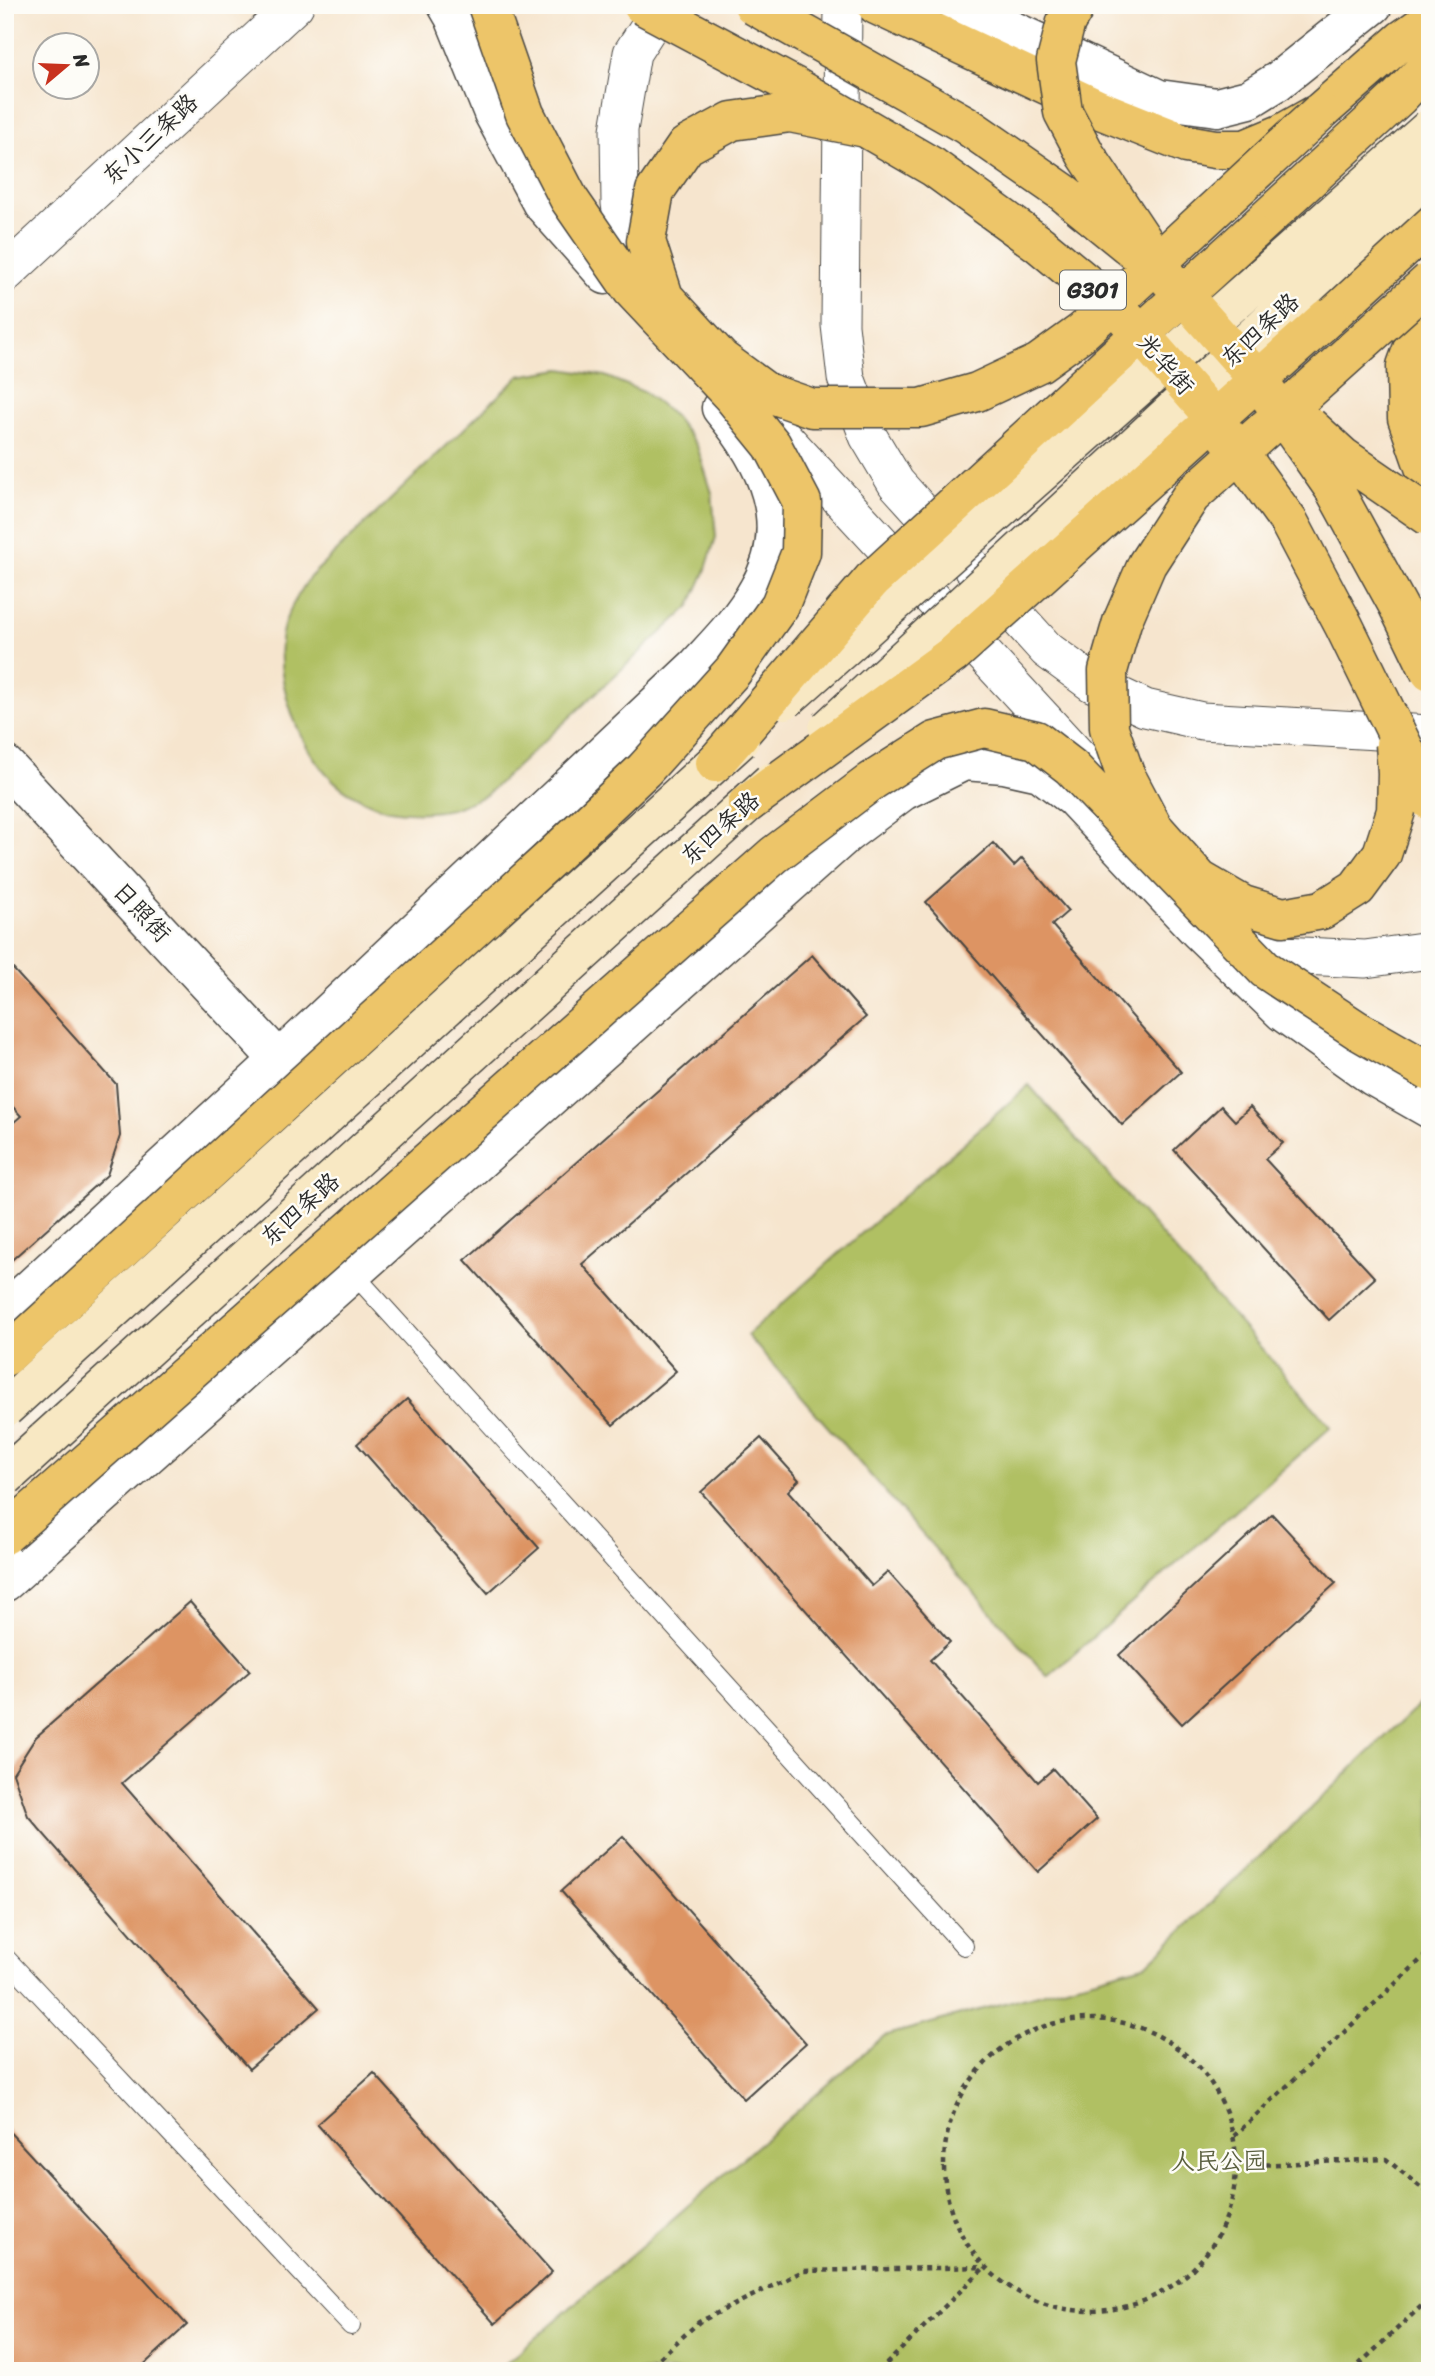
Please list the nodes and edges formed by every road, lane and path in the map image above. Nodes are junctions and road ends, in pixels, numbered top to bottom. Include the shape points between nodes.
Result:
1 (295, 5) edge
2 (447, 5) edge
3 (487, 5) edge
4 (642, 5) edge
5 (663, 5) edge
6 (753, 5) edge
7 (843, 5) edge
8 (876, 5) edge
9 (958, 5) edge
10 (1076, 5) edge
11 (1373, 5) edge
12 (1423, 35) edge
13 (1321, 112) junction
14 (866, 128) junction
15 (1430, 128) edge
16 (1430, 173) edge
17 (1430, 224) edge
18 (629, 270) junction
19 (5, 274) edge
20 (1166, 276) junction
21 (1430, 281) edge
22 (1430, 300) edge
23 (657, 331) junction
24 (1258, 380) junction
25 (1430, 484) edge
26 (1430, 517) edge
27 (1430, 672) edge
28 (1412, 731) edge
29 (715, 763) junction
30 (5, 765) edge
31 (1430, 801) edge
32 (747, 804) junction
33 (1198, 930) junction
34 (1255, 947) junction
35 (1430, 950) edge
36 (279, 1060) junction
37 (1430, 1072) edge
38 (1430, 1110) edge
39 (353, 1273) junction
40 (5, 1312) edge
41 (5, 1357) edge
42 (5, 1408) edge
43 (5, 1477) edge
44 (5, 1535) edge
45 (5, 1583) edge
46 (964, 1946) dead end
47 (1430, 1951) edge
48 (5, 1957) edge
49 (1234, 2136) junction
50 (1235, 2166) junction
51 (1430, 2195) edge
52 (985, 2267) junction
53 (1430, 2298) edge
54 (351, 2326) dead end
55 (645, 2371) edge
56 (879, 2371) edge
57 (1352, 2371) edge

1 - 19 street, 东小三条路
2 - 23 street via 493,113 541,202
3 - 41 highway, bridge via 526,114 569,199 632,290 772,445 802,502 801,552 780,605 733,671 644,770
4 - 14 highway, 光华街 / G301, bridge
5 - 18 street via 632,53 619,130 620,203
6 - 20 highway, G301, bridge via 966,125 1064,193
7 - 28 street via 840,326 846,378 868,436 896,483 1047,650 1092,683 1145,708 1202,721
8 - 13 highway, bridge via 1098,109 1186,144 1245,149
9 - 11 street via 1159,99 1217,107 1249,99 1278,81
10 - 20 highway, bridge via 1066,22 1056,61 1063,112
12 - 13 highway
12 - 29 highway, bridge via 1390,106 872,580
13 - 14 highway, bridge via 1082,332 1039,363 977,393 920,408 811,408 766,392 721,359 664,297 646,242 655,191 686,146 732,121 790,113
14 - 28 highway, 光华街 / G301, bridge via 933,167 1039,244 1122,313 1205,408 1289,522 1345,626
15 - 29 main road, bridge
16 - 32 main road, 东四条路, bridge
17 - 32 highway, bridge via 952,655
18 - 23 street
18 - 34 street
20 - 24 highway, G301, bridge
21 - 28 highway, bridge via 1191,496 1147,564 1122,622 1108,671 1109,728 1125,774 1153,827 1200,880 1243,905 1283,917 1322,910 1357,887 1382,854 1396,811 1397,773
22 - 25 highway via 1406,366 1407,418
23 - 36 street via 738,427 760,464 776,511 775,554 759,589 697,666
24 - 26 highway, bridge via 1343,457
24 - 27 highway, G301, bridge via 1334,489
28 - 31 highway, 光华街 / G301, bridge
29 - 42 main road, bridge
30 - 36 street, 日照街
32 - 43 main road, 东四条路, bridge
33 - 34 street
33 - 38 street via 1283,1012 1374,1077
33 - 39 street via 1074,798 1040,772 964,761 903,791 846,834
34 - 35 street via 1282,955 1365,959
36 - 40 street
37 - 44 highway, bridge via 1266,970 1071,767 1036,740 984,728 935,741 872,781 774,855
39 - 45 street
39 - 46 lane
47 - 49 path
48 - 54 lane
49 - 50 path
49 - 52 path via 1216,2090 1184,2052 1140,2027 1082,2019 1047,2024 1004,2045 971,2078 950,2121 943,2168 952,2215
50 - 51 path via 1386,2159
50 - 52 path via 1236,2186 1221,2233 1191,2273 1149,2301 1101,2312 1053,2308 1010,2288
52 - 55 path via 803,2271 699,2322
52 - 56 path
53 - 57 path

